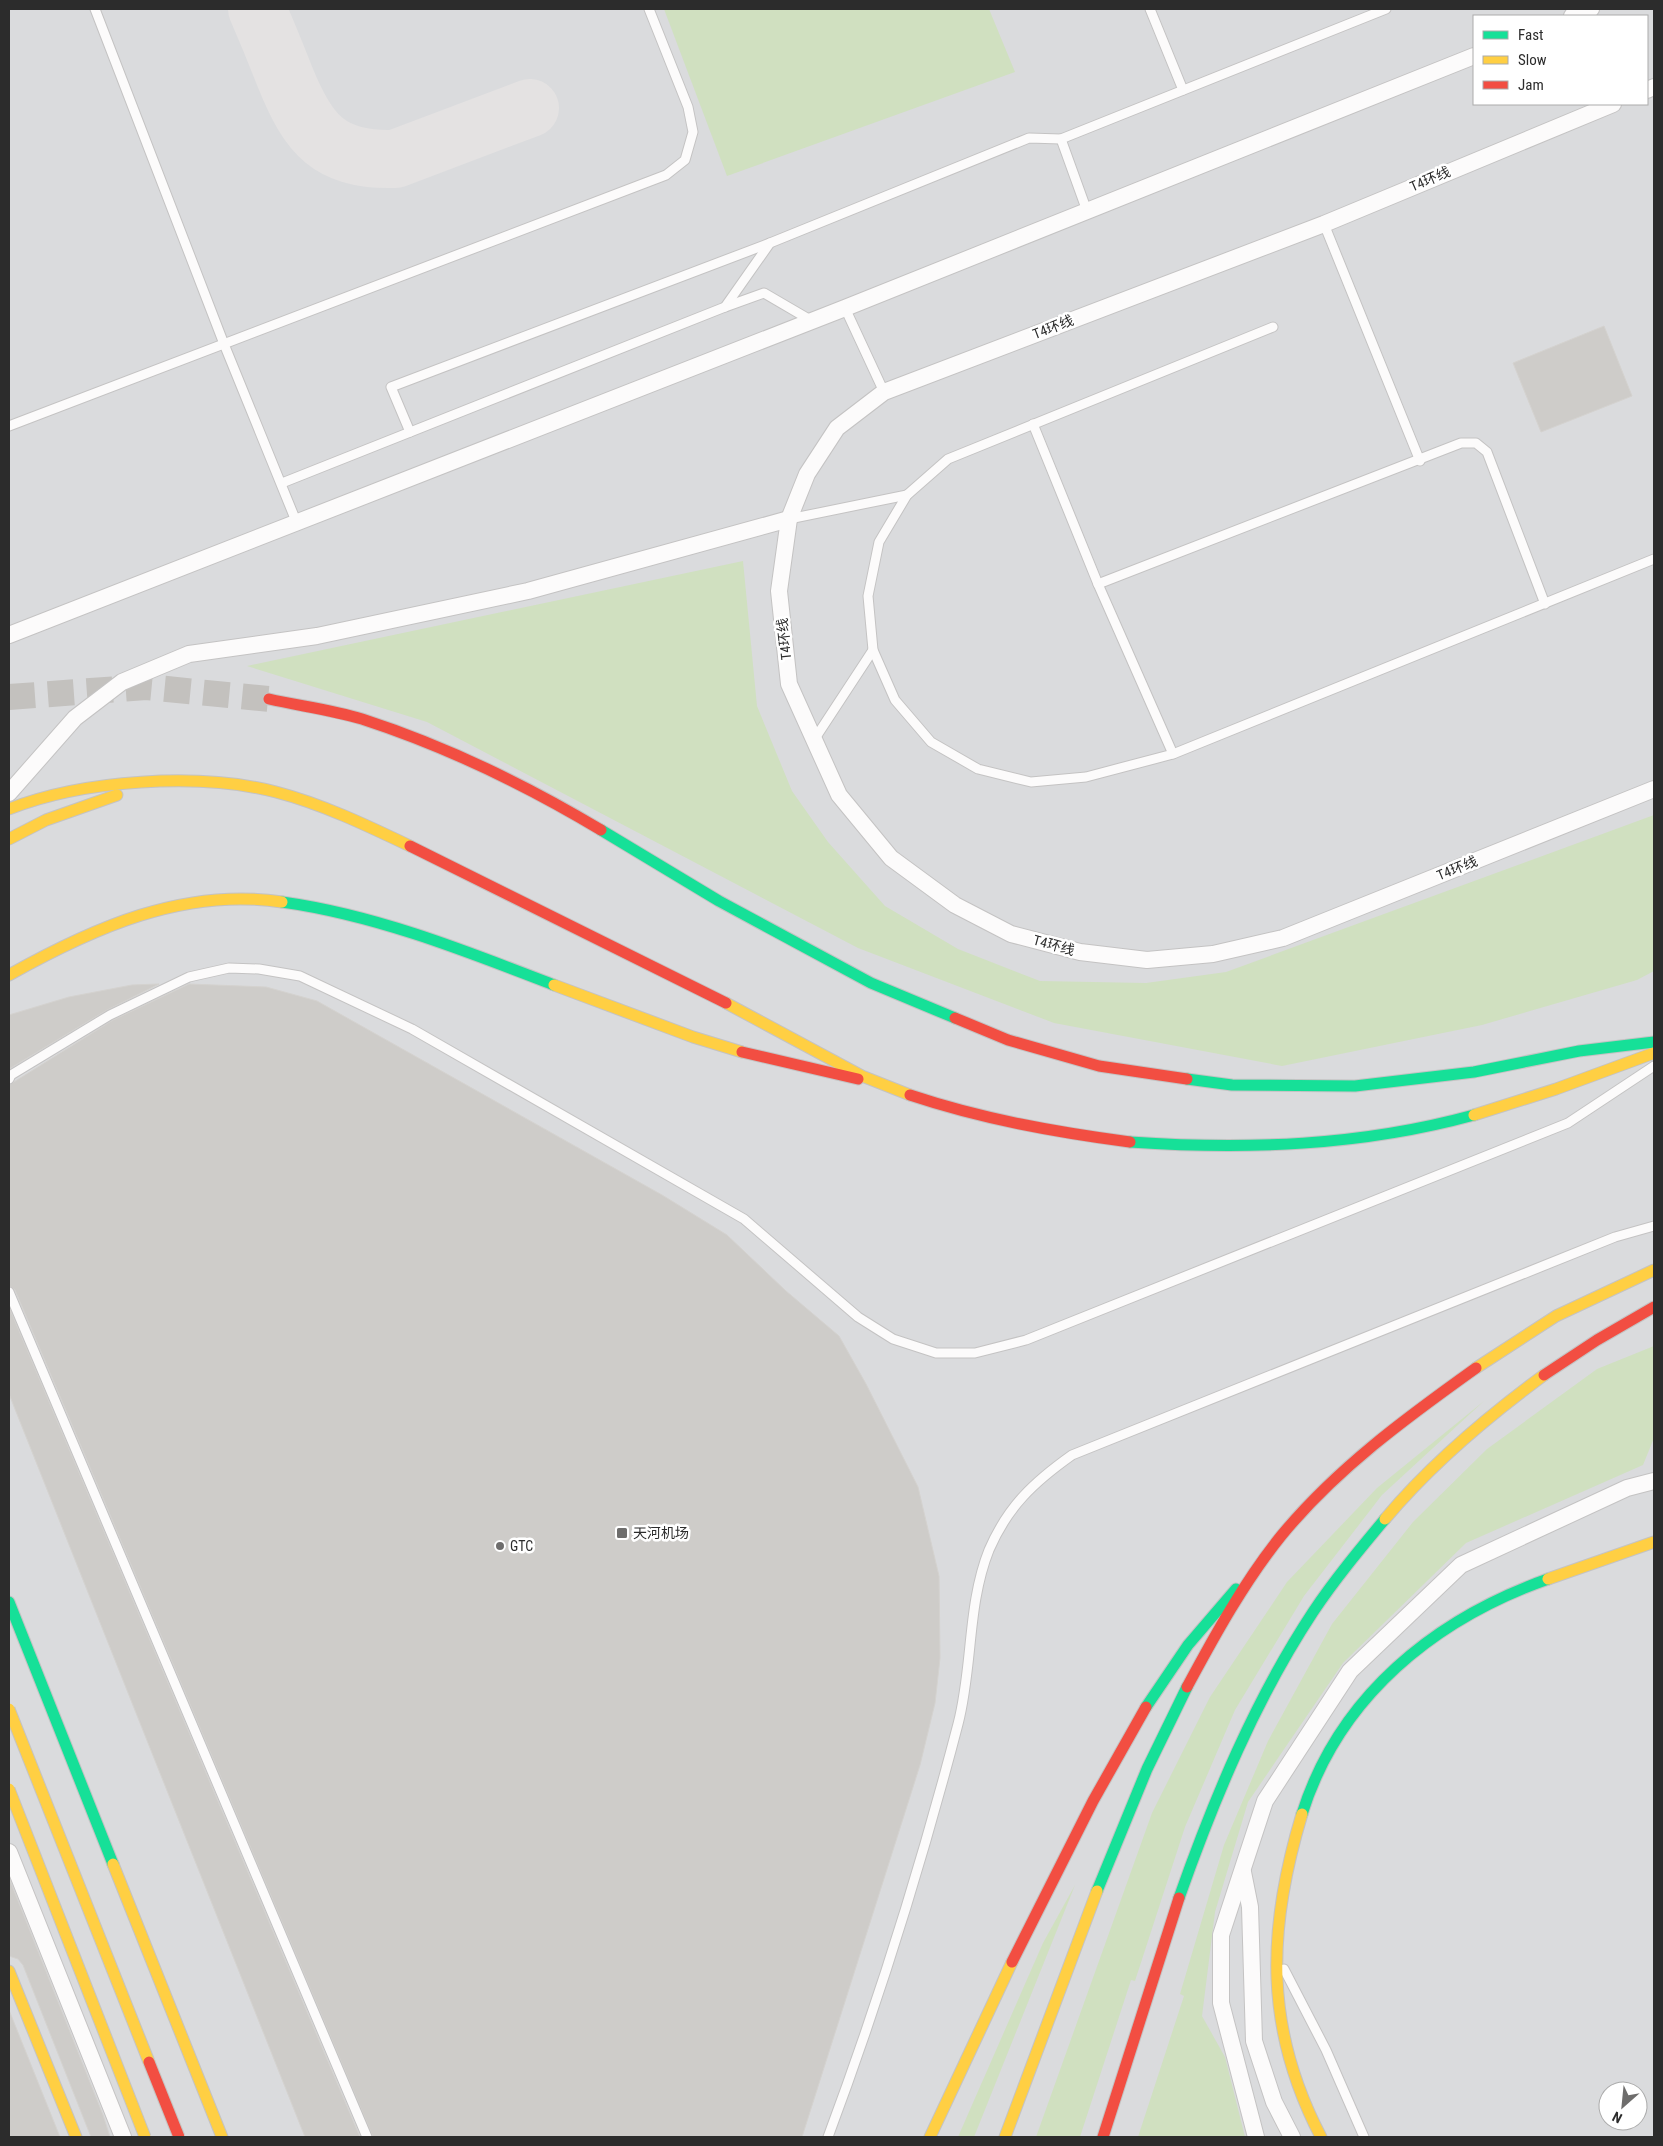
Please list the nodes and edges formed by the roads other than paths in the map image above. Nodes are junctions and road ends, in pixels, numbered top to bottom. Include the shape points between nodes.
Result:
1 (95, 9) edge
2 (649, 9) edge
3 (1150, 9) edge
4 (1386, 9) edge
5 (1591, 9) edge
6 (1575, 15) edge
7 (1473, 56) edge
8 (1183, 90) junction
9 (1611, 105) edge
10 (1061, 139) junction
11 (1087, 211) junction
12 (1324, 224) junction
13 (770, 243) junction
14 (725, 307) junction
15 (845, 308) junction
16 (812, 321) junction
17 (1273, 326) dead end
18 (224, 344) junction
19 (884, 392) junction
20 (1033, 424) junction
21 (9, 426) edge
22 (410, 432) junction
23 (1420, 461) junction
24 (282, 483) junction
25 (907, 495) junction
26 (789, 518) junction
27 (296, 521) junction
28 (1654, 559) edge
29 (1098, 584) junction
30 (1544, 604) junction
31 (9, 635) edge
32 (873, 650) junction
33 (269, 699) tunnel mouth
34 (814, 740) junction
35 (1173, 754) junction
36 (154, 783) junction
37 (1654, 789) edge
38 (9, 793) edge
39 (9, 809) edge
40 (9, 839) edge
41 (9, 975) edge
42 (1654, 1042) edge
43 (1654, 1053) edge
44 (1654, 1066) edge
45 (9, 1079) edge
46 (876, 1083) junction
47 (1654, 1226) edge
48 (1654, 1270) edge
49 (9, 1292) edge
50 (1654, 1307) edge
51 (1654, 1481) edge
52 (1654, 1542) edge
53 (1263, 1560) junction
54 (9, 1602) edge
55 (9, 1709) edge
56 (9, 1788) edge
57 (9, 1852) edge
58 (1242, 1870) junction
59 (1277, 1956) junction
60 (9, 1970) edge
61 (76, 2137) edge
62 (123, 2137) edge
63 (145, 2137) edge
64 (179, 2137) edge
65 (222, 2137) edge
66 (367, 2137) edge
67 (828, 2137) edge
68 (930, 2137) edge
69 (1005, 2137) edge
70 (1103, 2137) edge
71 (1256, 2137) edge
72 (1292, 2137) edge
73 (1321, 2137) edge
74 (1364, 2137) edge

1 - 18 lane
2 - 18 lane via 688,107 693,132 685,160 666,175
3 - 8 lane
4 - 8 lane
5 - 6 street
7 - 11 street
8 - 10 lane
9 - 12 street, T4环线
10 - 11 lane
10 - 13 lane via 1029,138
11 - 15 street
12 - 19 street, T4环线
12 - 23 lane
13 - 14 lane
13 - 22 lane via 391,387
14 - 16 lane via 764,293
14 - 22 lane
15 - 16 street
15 - 19 lane
16 - 27 street
17 - 20 lane
18 - 21 lane
18 - 24 lane
19 - 26 street, T4环线 via 838,428 807,474
20 - 25 lane via 948,459
20 - 29 lane
22 - 24 lane
23 - 29 lane
23 - 30 lane via 1460,443 1476,443 1487,452
24 - 27 lane
25 - 26 lane
25 - 32 lane via 879,542 868,596
26 - 34 street, T4环线 via 779,591 789,684
26 - 38 street via 528,591 317,636 189,654 122,682 75,718
27 - 31 street
28 - 30 lane
29 - 35 lane
30 - 35 lane
32 - 34 lane
32 - 35 lane via 895,700 931,742 978,770 1031,782 1086,777
33 - 42 main road via 361,719 457,755 563,807 720,901 871,982 1008,1040 1099,1066 1232,1085 1355,1086 1474,1072 1579,1050
34 - 37 street, T4环线 via 839,795 891,858 955,905 1011,934 1080,952 1147,960 1213,954 1283,938
36 - 39 main road via 78,789
36 - 40 main road via 46,820
36 - 46 main road via 243,785 308,803 393,839 565,923
41 - 46 main road via 51,951 149,911 245,898 296,904 350,915 411,933 694,1037
43 - 46 main road via 1457,1120 1337,1140 1262,1145 1187,1145 1066,1133 939,1104
44 - 45 lane via 1568,1123 1026,1340 975,1354 936,1352 893,1338 858,1317 744,1219 412,1029 300,976 230,968 189,977 110,1015
47 - 67 lane via 1615,1237 1072,1455 1037,1480 1009,1511 989,1550 978,1587 958,1721 859,2055
48 - 53 main road via 1604,1291 1541,1324 1400,1422 1351,1463 1308,1506
49 - 66 lane
50 - 70 main road via 1564,1361 1517,1394 1468,1435 1391,1511 1316,1610 1280,1666 1252,1719 1202,1834
51 - 58 street via 1627,1488 1461,1565 1350,1671 1265,1801
52 - 59 main road via 1510,1593 1468,1614 1406,1656 1378,1683 1352,1714 1333,1744 1302,1809 1284,1875
53 - 68 main road via 1188,1644 1136,1722 1027,1928
53 - 69 main road via 1188,1683 1148,1768 1086,1919
54 - 65 main road
55 - 64 main road, bridge
56 - 63 main road, bridge
57 - 62 street
58 - 71 street via 1221,1935 1221,2003
58 - 72 street via 1250,1907 1254,2041 1274,2102
59 - 73 main road via 1278,2005 1287,2055 1303,2102
59 - 74 lane via 1326,2050
60 - 61 main road

